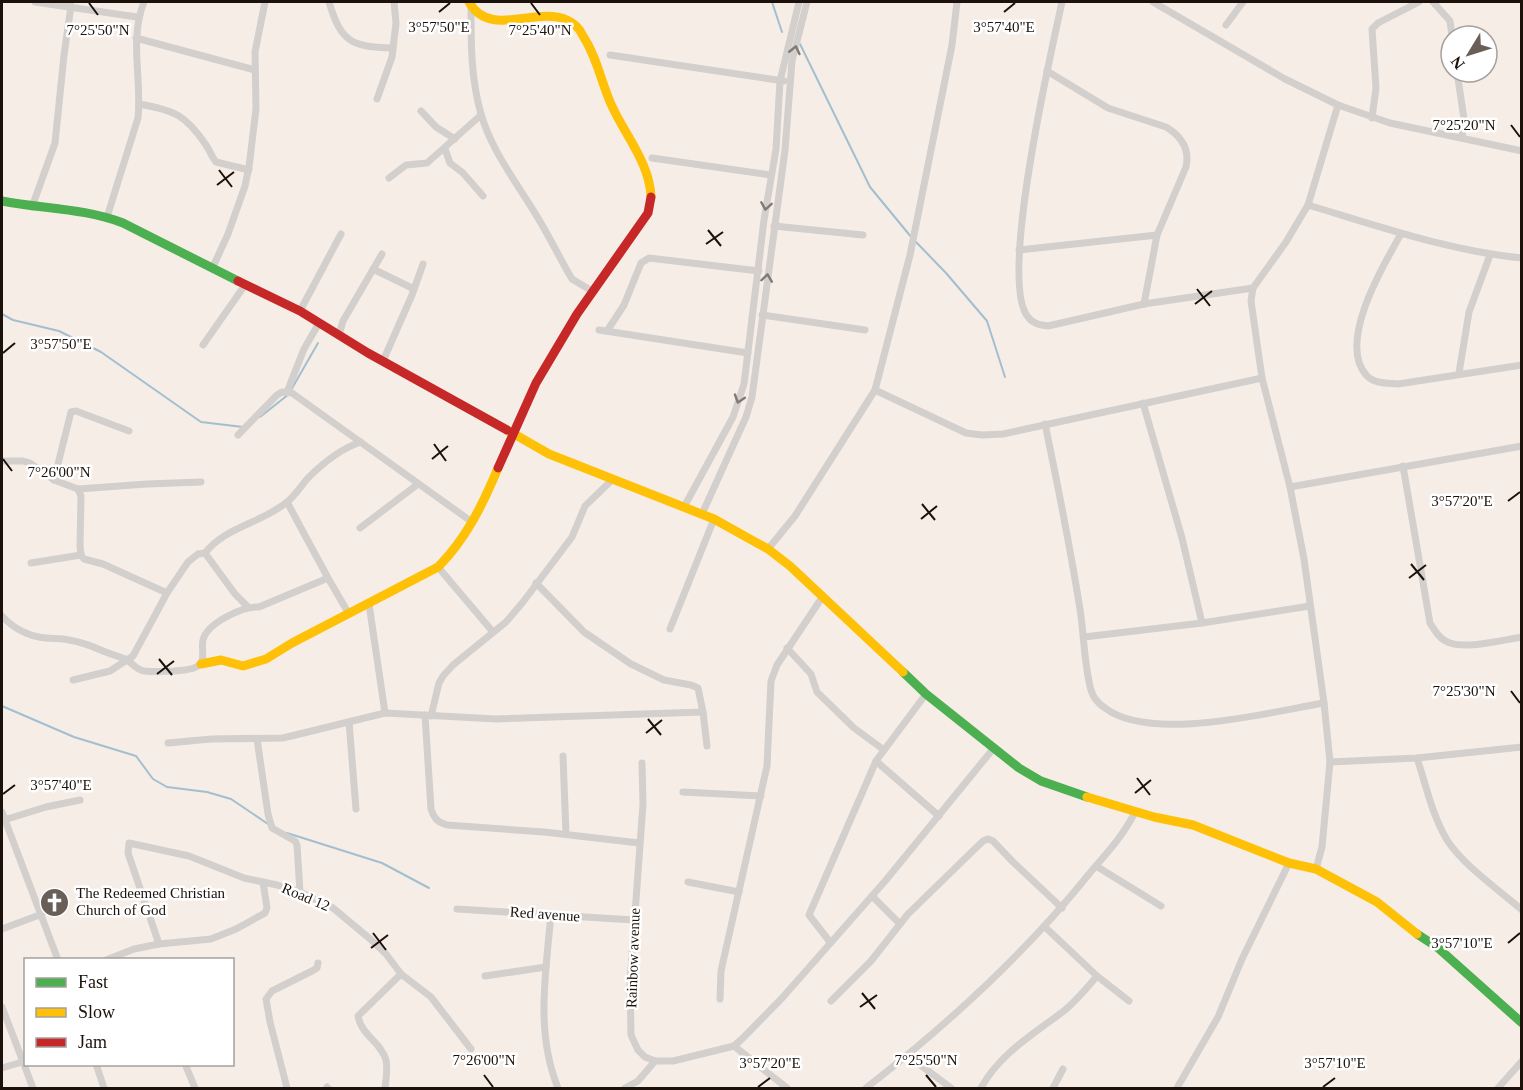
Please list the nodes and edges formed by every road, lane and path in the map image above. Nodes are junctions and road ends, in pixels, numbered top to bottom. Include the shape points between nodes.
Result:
1 (35, 2) edge
2 (144, 2) edge
3 (265, 2) edge
4 (329, 2) edge
5 (394, 2) edge
6 (799, 2) edge
7 (807, 2) edge
8 (957, 2) edge
9 (1062, 2) edge
10 (1154, 2) edge
11 (1243, 2) edge
12 (1419, 2) edge
13 (1433, 2) edge
14 (470, 5) edge
15 (71, 6) junction
16 (137, 17) junction
17 (1450, 24) edge
18 (1226, 25) dead end
19 (136, 38) junction
20 (393, 48) junction
21 (610, 55) dead end
22 (255, 70) junction
23 (1047, 70) junction
24 (780, 81) junction
25 (790, 82) junction
26 (1459, 84) edge
27 (377, 99) dead end
28 (139, 104) junction
29 (1338, 105) junction
30 (421, 111) dead end
31 (481, 115) junction
32 (1372, 118) junction
33 (1462, 138) junction
34 (455, 139) junction
35 (445, 148) junction
36 (1521, 151) edge
37 (652, 158) dead end
38 (249, 170) junction
39 (771, 175) junction
40 (389, 178) dead end
41 (483, 196) dead end
42 (2, 201) edge
43 (1308, 205) junction
44 (32, 207) junction
45 (107, 217) junction
46 (774, 226) junction
47 (341, 234) dead end
48 (1401, 234) junction
49 (863, 235) dead end
50 (1157, 235) junction
51 (1019, 250) junction
52 (382, 254) dead end
53 (1490, 255) junction
54 (1521, 258) edge
55 (423, 264) dead end
56 (212, 269) junction
57 (373, 269) junction
58 (759, 271) junction
59 (245, 285) junction
60 (1253, 288) junction
61 (414, 289) junction
62 (592, 291) junction
63 (1144, 304) junction
64 (300, 311) junction
65 (762, 315) junction
66 (320, 323) junction
67 (865, 330) dead end
68 (339, 335) junction
69 (203, 345) dead end
70 (748, 352) junction
71 (383, 361) junction
72 (1521, 365) edge
73 (1459, 374) junction
74 (1262, 378) junction
75 (875, 390) junction
76 (287, 392) junction
77 (1143, 403) junction
78 (1045, 424) junction
79 (129, 431) dead end
80 (514, 433) junction
81 (238, 435) dead end
82 (362, 442) junction
83 (1521, 446) edge
84 (2, 461) edge
85 (1403, 466) junction
86 (54, 480) junction
87 (612, 480) junction
88 (201, 482) dead end
89 (418, 484) junction
90 (1290, 487) junction
91 (78, 489) junction
92 (287, 502) junction
93 (684, 507) junction
94 (702, 514) junction
95 (714, 519) junction
96 (472, 522) junction
97 (360, 528) dead end
98 (768, 549) junction
99 (205, 553) junction
100 (81, 555) junction
101 (31, 563) dead end
102 (438, 567) junction
103 (328, 579) junction
104 (536, 584) junction
105 (168, 593) junction
106 (824, 596) junction
107 (369, 604) junction
108 (248, 606) junction
109 (1310, 606) junction
110 (349, 614) junction
111 (2, 616) edge
112 (1202, 623) junction
113 (670, 629) dead end
114 (493, 632) junction
115 (1084, 637) junction
116 (1521, 638) edge
117 (787, 648) junction
118 (126, 659) junction
119 (201, 664) junction
120 (73, 680) dead end
121 (926, 694) junction
122 (1324, 703) junction
123 (703, 712) junction
124 (385, 713) junction
125 (428, 715) junction
126 (349, 722) junction
127 (257, 739) junction
128 (168, 743) dead end
129 (707, 746) dead end
130 (1521, 747) edge
131 (993, 749) junction
132 (884, 750) junction
133 (563, 756) dead end
134 (1417, 758) junction
135 (876, 761) junction
136 (1330, 762) junction
137 (642, 763) dead end
138 (683, 792) dead end
139 (761, 796) junction
140 (80, 800) dead end
141 (356, 809) dead end
142 (1135, 812) junction
143 (3, 816) edge
144 (939, 816) junction
145 (566, 834) junction
146 (639, 843) junction
147 (1289, 864) junction
148 (1096, 866) junction
149 (1316, 868) junction
150 (262, 882) junction
151 (688, 882) dead end
152 (300, 892) junction
153 (739, 892) junction
154 (872, 896) junction
155 (1161, 906) dead end
156 (1062, 908) junction
157 (457, 909) dead end
158 (1521, 910) edge
159 (42, 914) junction
160 (551, 914) junction
161 (634, 920) junction
162 (900, 924) junction
163 (1045, 927) junction
164 (2, 929) edge
165 (830, 942) junction
166 (159, 944) junction
167 (57, 958) edge
168 (110, 958) edge
169 (318, 963) dead end
170 (546, 967) junction
171 (401, 974) junction
172 (485, 976) dead end
173 (1097, 976) junction
174 (720, 999) dead end
175 (831, 1001) dead end
176 (1129, 1001) dead end
177 (2, 1007) edge
178 (1521, 1023) edge
179 (734, 1046) junction
180 (471, 1049) dead end
181 (907, 1055) junction
182 (655, 1061) junction
183 (1521, 1061) edge
184 (22, 1062) junction
185 (96, 1066) edge
186 (185, 1066) edge
187 (2, 1068) edge
188 (1063, 1069) dead end
189 (193, 1088) edge
190 (33, 1089) edge
191 (104, 1089) edge
192 (287, 1089) edge
193 (385, 1089) edge
194 (558, 1089) edge
195 (625, 1089) edge
196 (787, 1089) edge
197 (866, 1089) edge
198 (951, 1089) edge
199 (981, 1089) edge
200 (1053, 1089) edge
201 (1177, 1089) edge
202 (1498, 1089) edge

1 - 15 street
2 - 16 street
3 - 22 street
4 - 20 street via 334,20 347,40 368,47
5 - 20 street
6 - 24 street
25 -> 7 street
8 - 75 street via 910,255
9 - 23 street
10 - 29 street via 1285,79
11 - 18 street
12 - 32 street via 1372,29 1376,88
13 - 17 street
14 - 31 street via 471,63
14 - 62 street via 484,19 559,16 580,30 646,175 652,194 648,213
15 - 16 street
15 - 44 street via 55,143
16 - 19 street
19 - 22 street
19 - 28 street
20 - 27 street
21 - 24 street
22 - 38 street via 256,109
23 - 50 street via 1108,108 1166,127 1182,141 1187,151 1186,167
23 - 51 street
24 - 25 street
24 - 39 street
25 - 46 street
26 - 33 street via 1464,119
28 - 38 street via 179,114 216,162
28 - 45 street
29 - 32 street
29 - 43 street
30 - 34 street
31 - 34 street
31 - 62 street via 489,139 568,274
32 - 33 street
33 - 36 street
34 - 35 street
35 - 40 street via 427,163 406,165
35 - 41 street via 450,163
37 - 39 street
38 - 56 street
39 -> 58 street
42 - 44 street
43 - 48 street
43 - 60 street
44 - 45 street
45 - 56 street
46 - 49 street
65 -> 46 street
47 - 64 street
48 - 53 street
48 - 73 street via 1365,303 1357,348 1360,363 1367,376 1378,382 1398,384
50 - 51 street
50 - 63 street
51 - 63 street via 1023,309 1037,325 1048,326
52 - 57 street
53 - 54 street
53 - 73 street via 1469,312
55 - 61 street
56 - 59 street
57 - 61 street
57 - 68 street
58 - 70 street
58 - 70 street via 649,258 640,263 620,312 603,330
59 - 64 street
59 - 69 street
60 - 63 street
60 - 74 street via 1251,301
61 - 71 street
62 - 80 street via 536,383
64 - 66 street
65 - 67 street
65 - 94 street via 746,417
66 - 68 street
66 - 76 street via 304,349
68 - 71 street
70 -> 93 street via 734,417
71 - 80 street
72 - 73 street
74 - 77 street
74 - 90 street
75 - 78 street via 966,433 1003,434
75 - 98 street via 795,516
76 - 81 street via 269,401
76 - 82 street
77 - 78 street
77 - 112 street
78 - 115 street
79 - 86 street via 70,412
80 - 87 street via 549,454
80 - 96 street
82 - 89 street
82 - 92 street via 351,445 320,468
83 - 85 street
84 - 86 street via 30,463
85 - 90 street
85 - 116 street via 1430,623 1439,637 1464,645
86 - 91 street
87 - 93 street
87 - 104 street via 585,506 572,537
88 - 91 street
89 - 96 street
89 - 97 street
90 - 109 street
91 - 100 street
92 - 99 street via 216,540
92 - 103 street
93 - 94 street
94 - 95 street
95 - 98 street
95 - 113 street
96 - 102 street via 455,550
98 - 106 street
99 - 105 street via 188,562
99 - 108 street
100 - 101 street
100 - 105 street
102 - 107 street
102 - 114 street
103 - 108 street via 259,607
103 - 110 street
104 - 114 street
104 - 123 street via 584,632 631,664 664,680 698,688
105 - 118 street via 133,656
106 - 117 street
106 - 121 street
107 - 110 street
107 - 124 street
108 - 119 street via 205,634
109 - 112 street
109 - 122 street
110 - 119 street via 256,663 237,666 214,660
111 - 118 street via 29,634 75,641
112 - 115 street
114 - 125 street via 443,676
115 - 122 street via 1092,693 1105,709 1123,718 1146,724 1210,722
117 - 132 street via 811,674 817,692 854,728
117 - 139 street via 771,681 767,766
118 - 119 street via 143,671 181,670
118 - 120 street via 110,671
121 - 131 street
121 - 132 street
122 - 136 street
123 - 125 street via 496,718
123 - 129 street
124 - 125 street
124 - 126 street
125 - 145 street via 431,809 439,822
126 - 127 street via 283,738
126 - 141 street
127 - 128 street
127 - 152 street via 272,828 297,845
130 - 134 street
131 - 142 street via 1041,781
131 - 144 street
132 - 135 street
133 - 145 street
134 - 136 street
134 - 158 street via 1448,842
135 - 144 street
135 - 165 street via 809,915
136 - 149 street via 1323,847
137 - 146 street, Rainbow avenue
138 - 139 street
139 - 153 street
140 - 143 street
142 - 147 street via 1193,825
142 - 148 street
143 - 159 street
144 - 154 street
145 - 146 street
146 - 161 street, Rainbow avenue
147 - 149 street
147 - 201 street via 1218,1017
148 - 155 street
148 - 156 street
149 - 178 street via 1377,902 1437,947
150 - 152 street, Road 12
150 - 166 street via 267,908 260,917 211,939
150 - 166 street, Road 12 via 189,856 129,843 128,853
151 - 153 street
152 - 171 street, Road 12 via 333,908 386,954
153 - 174 street via 721,971
154 - 162 street
154 - 165 street
156 - 162 street via 988,839
156 - 163 street
157 - 160 street, Red avenue
159 - 164 street
159 - 167 street
160 - 161 street, Red avenue
160 - 170 street
161 - 182 street, Rainbow avenue via 631,1035 638,1050
162 - 175 street via 871,961
163 - 173 street
163 - 181 street
165 - 179 street
166 - 168 street
169 - 192 street via 317,968 272,991 266,999
170 - 172 street
170 - 194 street via 543,1021
171 - 180 street, Road 12 via 431,997
171 - 193 street via 358,1016 362,1029 386,1058
173 - 176 street
173 - 199 street via 1071,1005 999,1063
177 - 184 street
179 - 182 street via 673,1061
179 - 196 street
181 - 197 street
181 - 198 street
182 - 195 street via 638,1081
183 - 202 street
184 - 187 street
184 - 190 street
185 - 191 street
186 - 189 street
188 - 200 street

